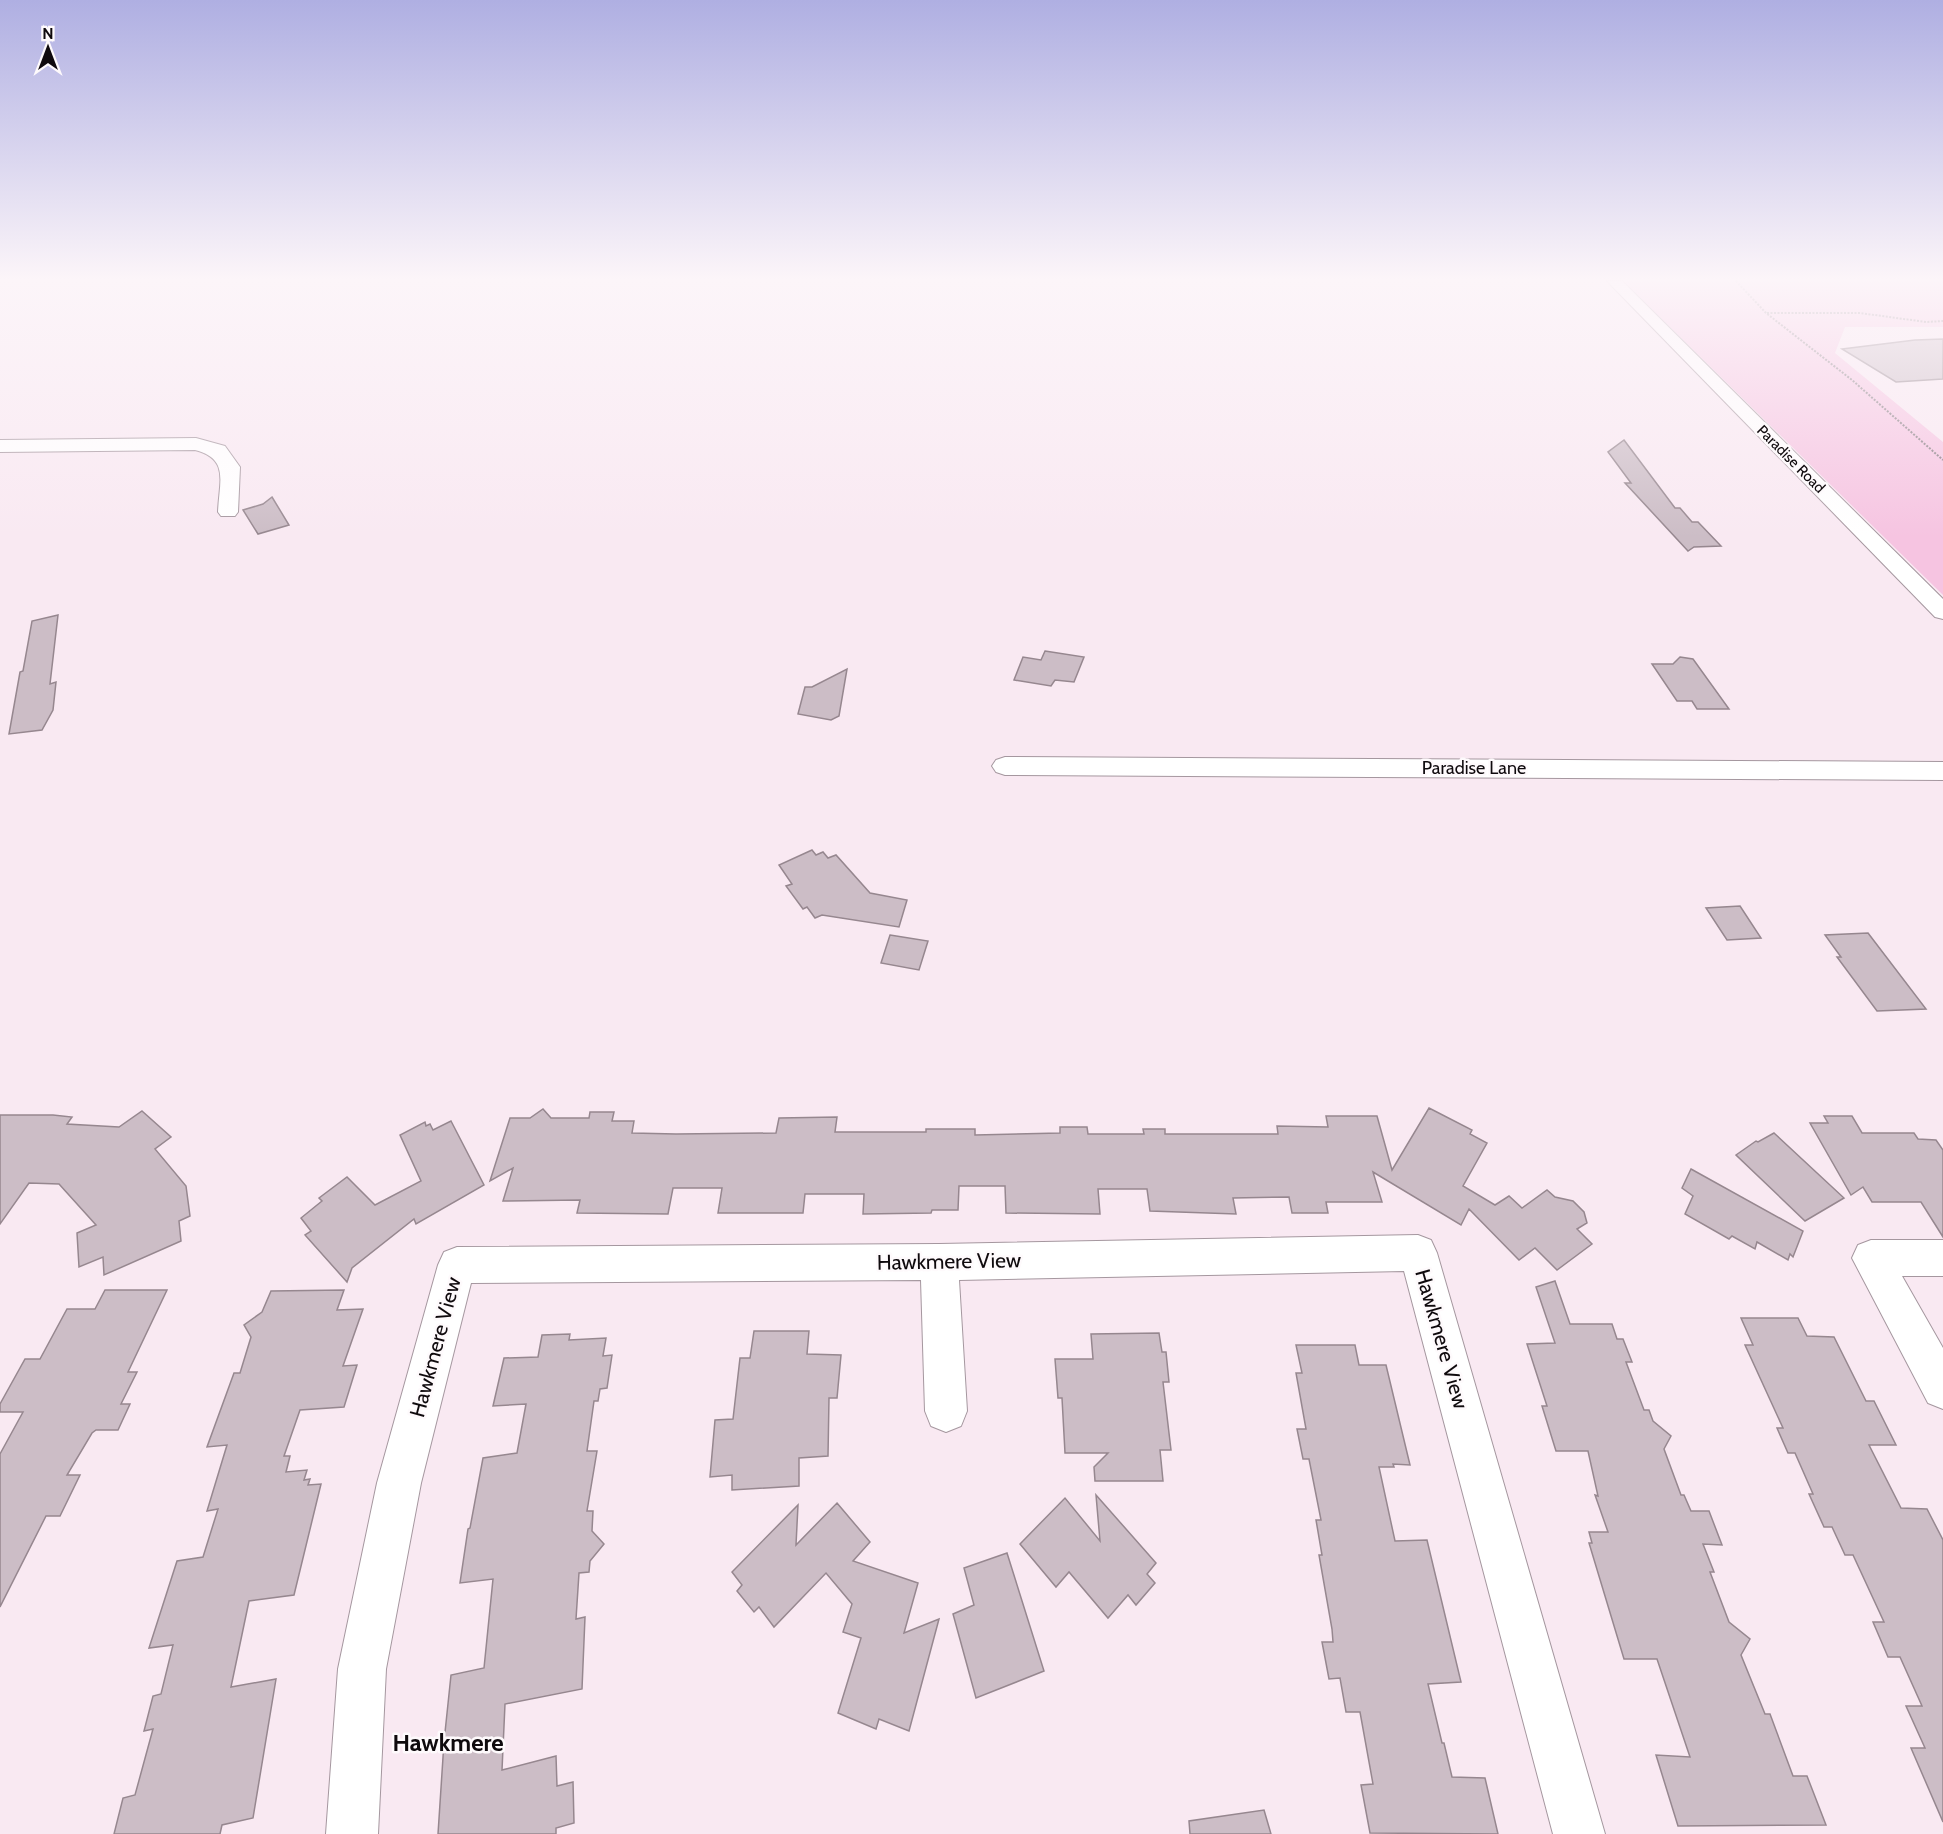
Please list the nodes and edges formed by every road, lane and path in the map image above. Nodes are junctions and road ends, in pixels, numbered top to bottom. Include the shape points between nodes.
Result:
1 (1699, 367) edge
2 (1834, 367) edge
3 (0, 447) edge
4 (1943, 460) edge
5 (228, 512) dead end
6 (1943, 612) edge
7 (1005, 766) dead end
8 (1943, 771) edge
9 (1943, 1257) edge
10 (939, 1262) junction
11 (1943, 1388) edge
12 (946, 1411) dead end
13 (352, 1834) edge
14 (1579, 1834) edge

1 - 6 street, Paradise Road
2 - 4 path
3 - 5 street via 196,444 218,450 230,467
7 - 8 street, Paradise Lane
9 - 11 street via 1871,1258
10 - 12 street
10 - 13 street, Hawkmere View via 457,1265 399,1483 362,1669
10 - 14 street, Hawkmere View via 1418,1253

